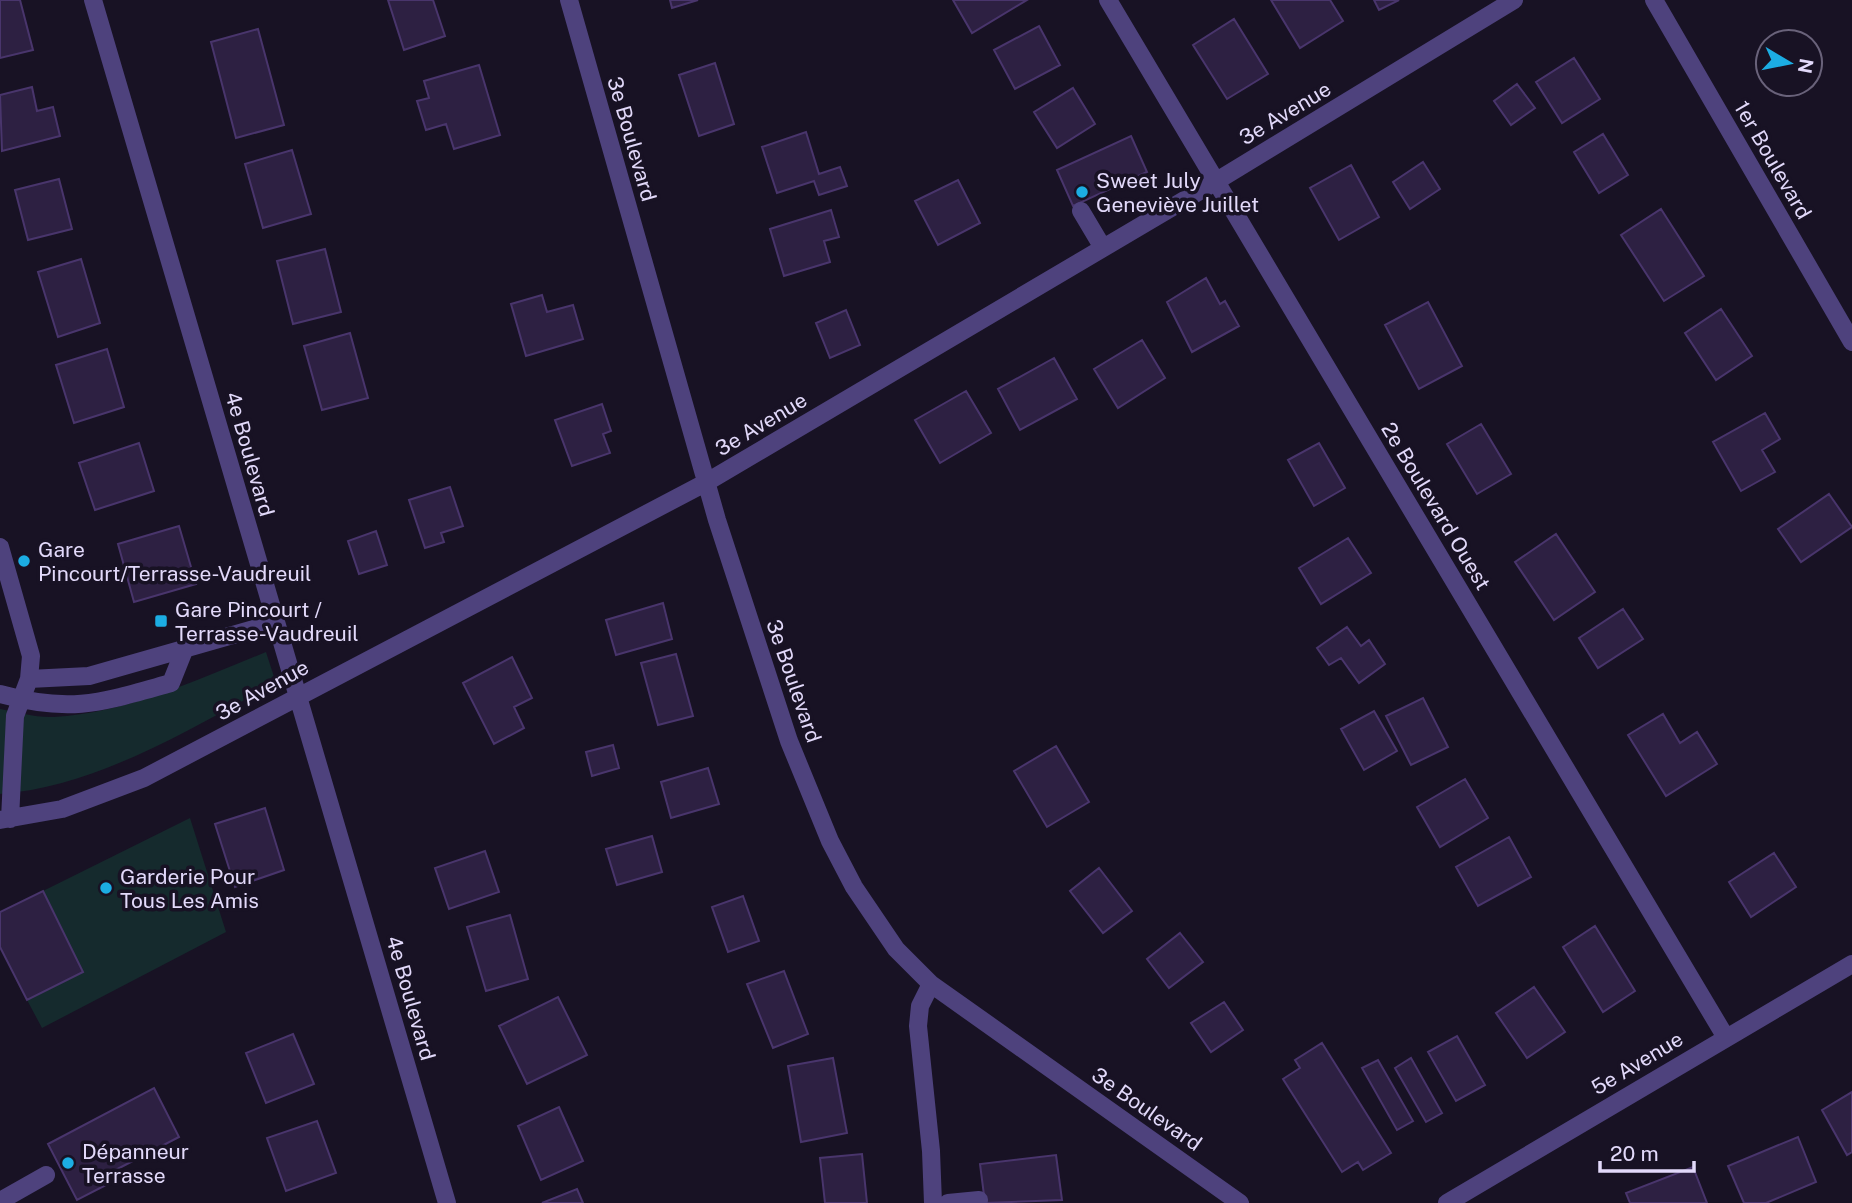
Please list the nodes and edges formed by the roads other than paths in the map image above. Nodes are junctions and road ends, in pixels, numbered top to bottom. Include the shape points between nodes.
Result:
1 (93, 0) edge
2 (569, 0) edge
3 (1108, 0) edge
4 (1514, 0) edge
5 (1654, 0) edge
6 (1215, 182) junction
7 (1081, 211) dead end
8 (1103, 248) junction
9 (1852, 342) edge
10 (707, 482) junction
11 (0, 547) edge
12 (275, 623) junction
13 (185, 648) junction
14 (29, 679) junction
15 (0, 694) edge
16 (296, 696) junction
17 (20, 699) junction
18 (5, 819) edge
19 (1852, 964) edge
20 (931, 984) junction
21 (1725, 1036) junction
22 (46, 1175) dead end
23 (979, 1200) dead end
24 (0, 1201) edge
25 (447, 1203) edge
26 (933, 1203) edge
27 (948, 1203) edge
28 (1240, 1203) edge
29 (1447, 1203) edge

1 - 12 street, 4e Boulevard
2 - 10 street, 3e Boulevard
3 - 6 street, 2e Boulevard Ouest
4 - 6 street, 3e Avenue
5 - 9 street, 1er Boulevard
6 - 8 street, 3e Avenue
6 - 21 street, 2e Boulevard Ouest
7 - 8 street
8 - 10 street, 3e Avenue
10 - 16 street, 3e Avenue
10 - 20 street, 3e Boulevard via 766,678 830,841 878,924
11 - 14 street via 32,656
12 - 13 street
12 - 16 street, 4e Boulevard
13 - 14 street via 89,676
13 - 17 street via 171,683 92,705
14 - 17 street
15 - 17 street
16 - 18 street, 3e Avenue via 144,778 62,809
16 - 25 street, 4e Boulevard
17 - 18 street
19 - 21 street, 5e Avenue
20 - 26 street via 920,1006 918,1026
20 - 28 street, 3e Boulevard
21 - 29 street, 5e Avenue
22 - 24 street
23 - 27 street

